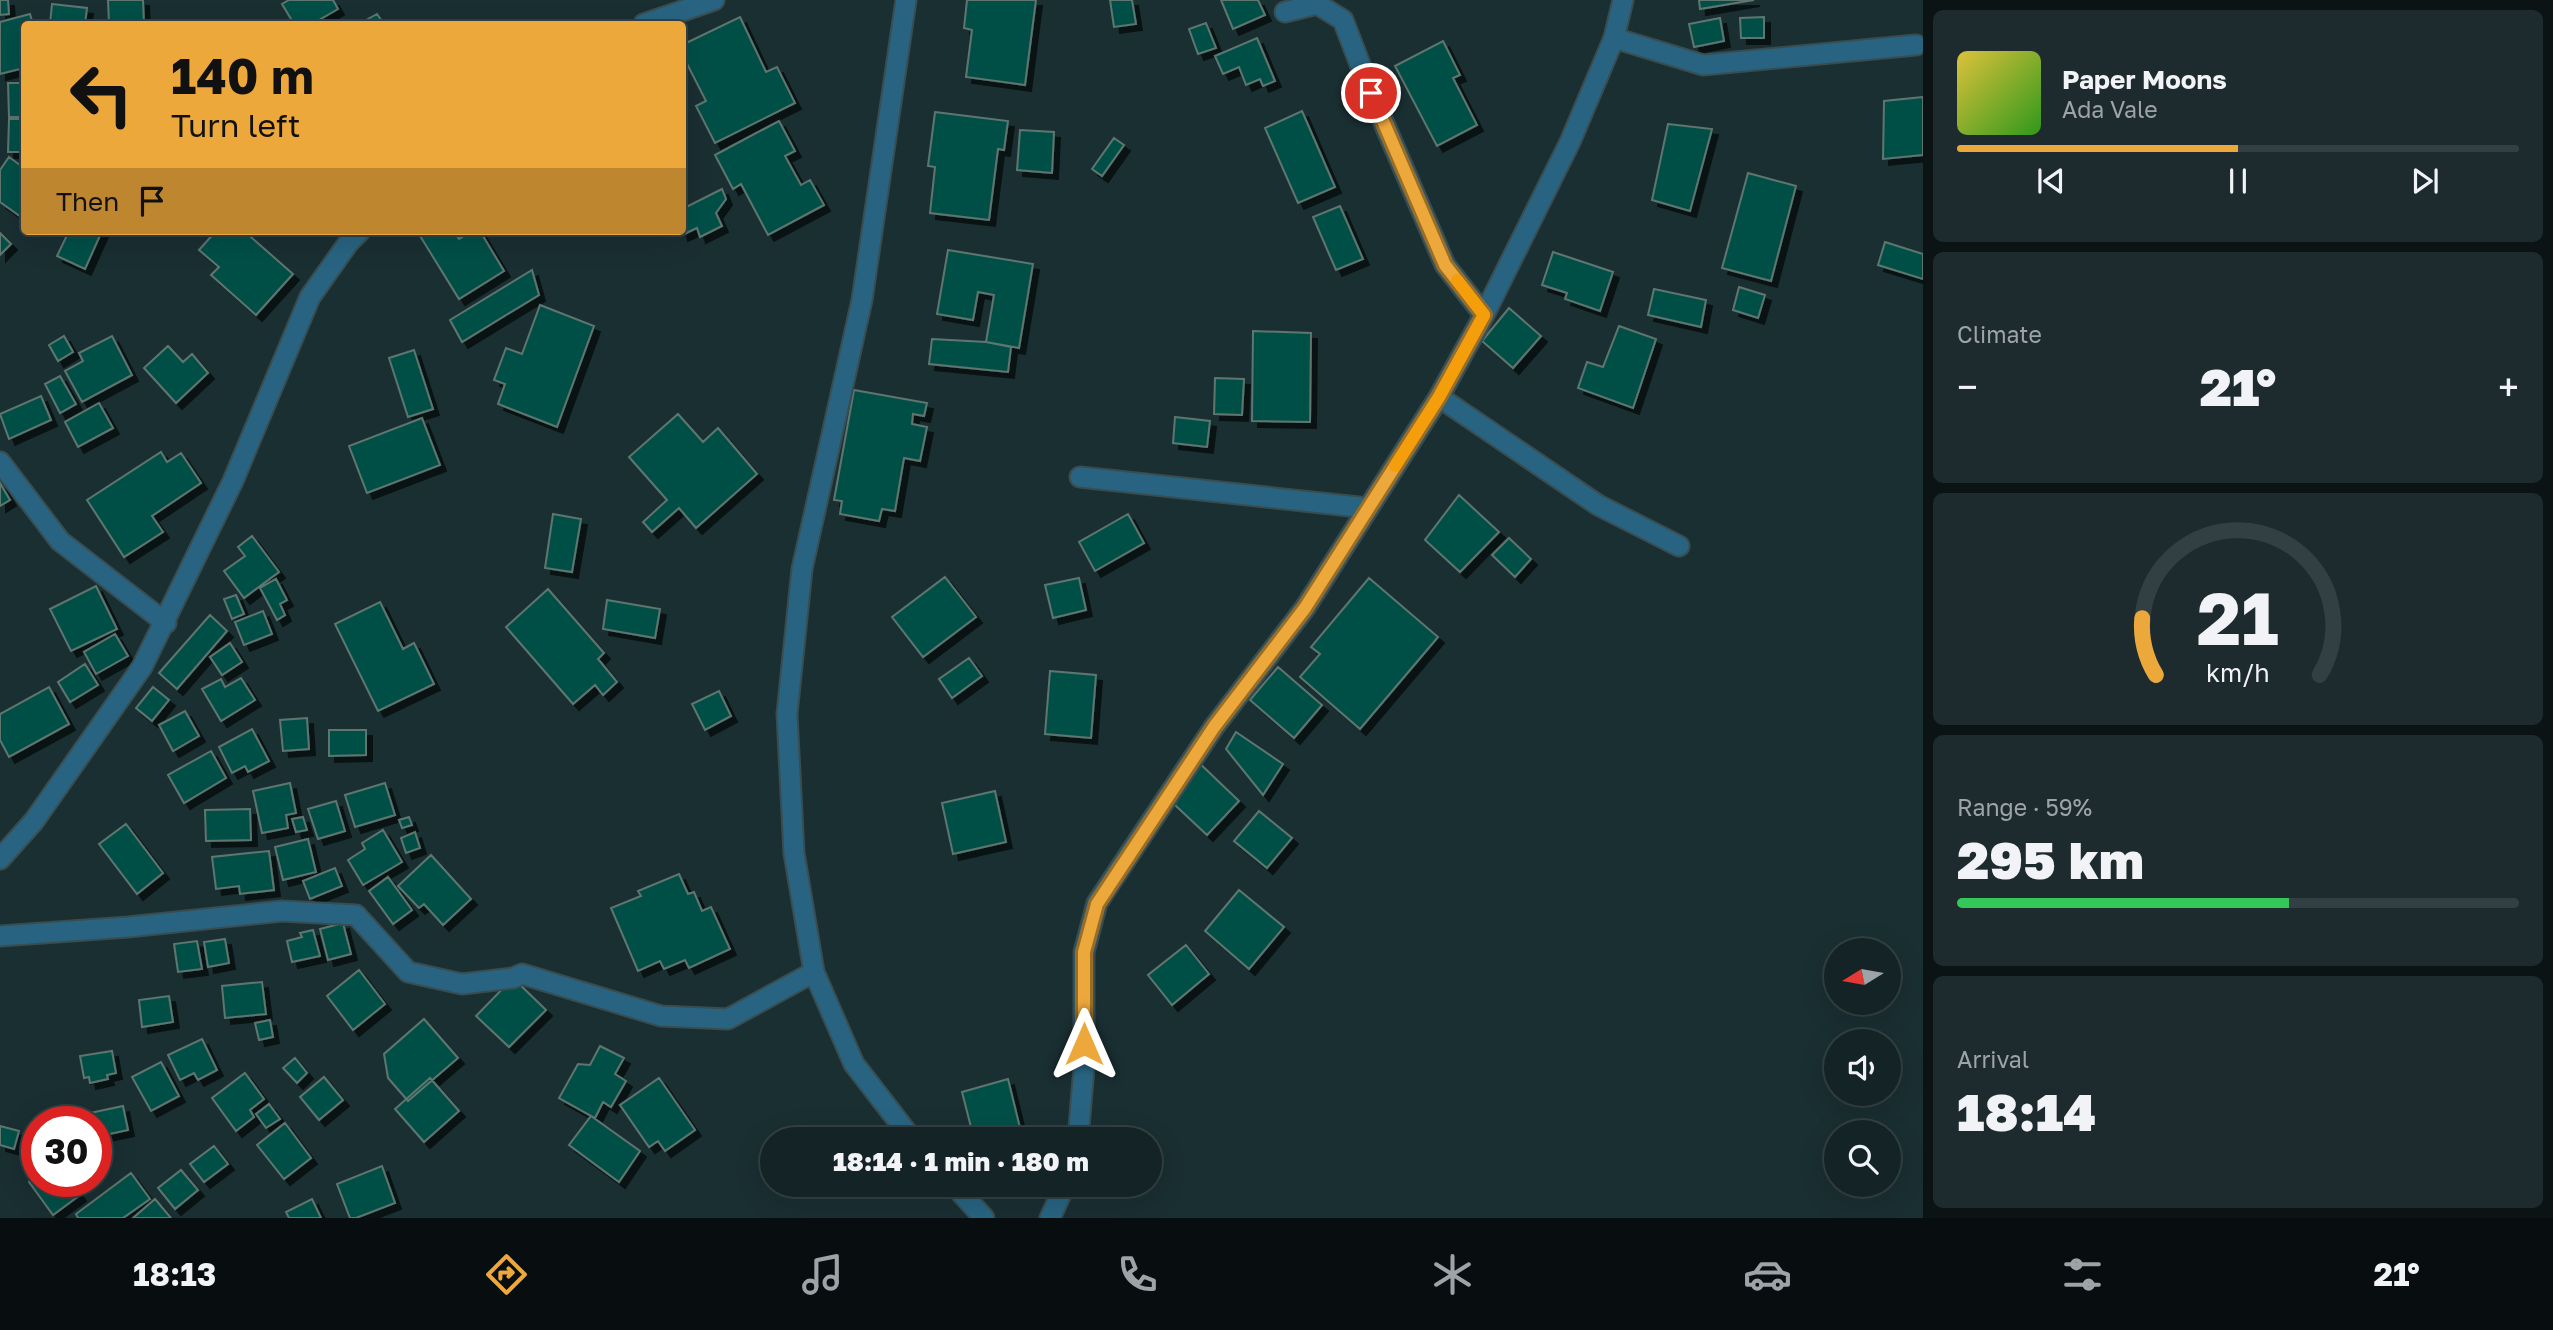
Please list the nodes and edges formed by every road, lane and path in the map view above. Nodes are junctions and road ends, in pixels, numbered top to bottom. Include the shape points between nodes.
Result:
1 (714, 0) edge
2 (906, 0) edge
3 (1623, 0) edge
4 (1285, 12) dead end
5 (653, 21) edge
6 (1614, 38) junction
7 (1916, 45) dead end
8 (356, 235) edge
9 (1484, 315) junction
10 (1439, 397) junction
11 (0, 462) edge
12 (1080, 477) dead end
13 (1368, 508) junction
14 (1679, 546) dead end
15 (166, 623) junction
16 (0, 859) edge
17 (0, 936) edge
18 (814, 972) junction
19 (903, 1127) edge
20 (1078, 1127) edge
21 (965, 1197) edge
22 (1060, 1197) edge
23 (984, 1218) edge
24 (1050, 1218) edge

1 - 5 street
2 - 18 street via 862,300 802,569 787,713 794,853
3 - 6 street
4 - 9 street via 1317,4 1343,20 1445,265
6 - 7 street via 1703,65
6 - 9 street via 1570,142
8 - 15 street via 310,297 233,481
9 - 10 street
10 - 13 street
10 - 14 street via 1598,505
11 - 15 street via 60,541
12 - 13 street
13 - 20 street via 1305,608 1214,727 1097,904 1084,952 1084,1067
15 - 16 street via 142,667 34,821
17 - 18 street via 282,911 356,915 408,972 461,984 522,974 661,1016 728,1018
18 - 19 street via 854,1064
21 - 23 street
22 - 24 street

